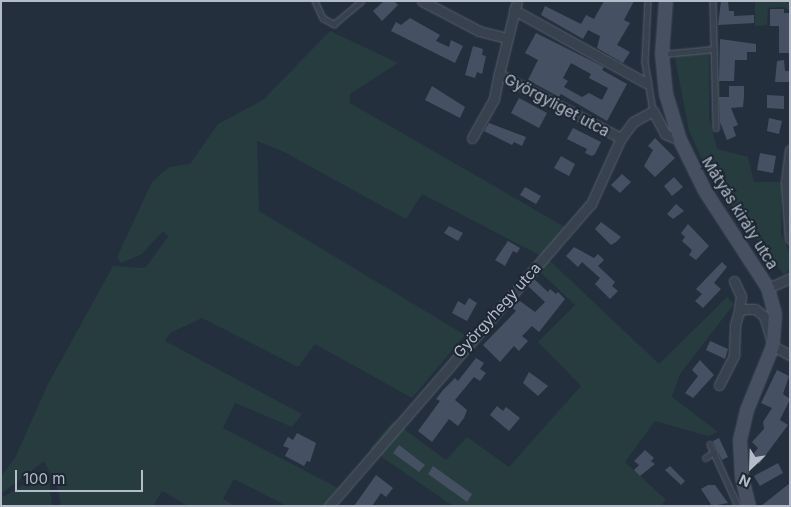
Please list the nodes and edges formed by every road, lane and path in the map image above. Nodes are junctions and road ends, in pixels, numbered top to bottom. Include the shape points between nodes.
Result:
1 (315, 1) edge
2 (361, 1) edge
3 (422, 1) edge
4 (648, 1) edge
5 (666, 1) edge
6 (713, 1) edge
7 (516, 6) edge
8 (507, 38) junction
9 (714, 49) junction
10 (662, 54) junction
11 (499, 74) junction
12 (646, 83) junction
13 (653, 111) junction
14 (716, 128) dead end
15 (472, 138) dead end
16 (621, 138) junction
17 (680, 140) junction
18 (790, 150) edge
19 (790, 239) edge
20 (790, 278) edge
21 (734, 281) dead end
22 (768, 288) junction
23 (739, 311) junction
24 (773, 346) junction
25 (790, 355) edge
26 (719, 385) dead end
27 (710, 444) dead end
28 (714, 452) junction
29 (705, 458) dead end
30 (329, 506) edge
31 (738, 506) edge
32 (749, 506) edge

1 - 2 lane via 323,18 334,24
3 - 8 street via 479,31
4 - 12 lane, Mátyás király utca
5 - 10 main road, Mátyás király utca
6 - 9 lane
7 - 8 street, Györgyliget utca
7 - 12 street
8 - 11 street, Györgyliget utca
9 - 10 lane
9 - 14 lane
10 - 17 main road, Mátyás király utca via 666,94
11 - 15 street via 494,99
11 - 16 street, Györgyliget utca
12 - 13 lane, Mátyás király utca
13 - 16 street, Györgyhegy utca via 633,122
13 - 17 street, Mátyás király utca via 665,134
16 - 30 street, Györgyhegy utca via 590,204
17 - 22 main road, Mátyás király utca via 705,191
18 - 19 street via 786,182
20 - 22 street
21 - 23 street via 740,296
22 - 24 main road, Mátyás király utca via 775,314
23 - 24 street via 755,309 764,316
23 - 26 street via 734,355
24 - 25 street
24 - 32 main road, Mátyás király utca via 744,418 740,440 742,478
27 - 28 lane
28 - 29 lane
28 - 31 lane

